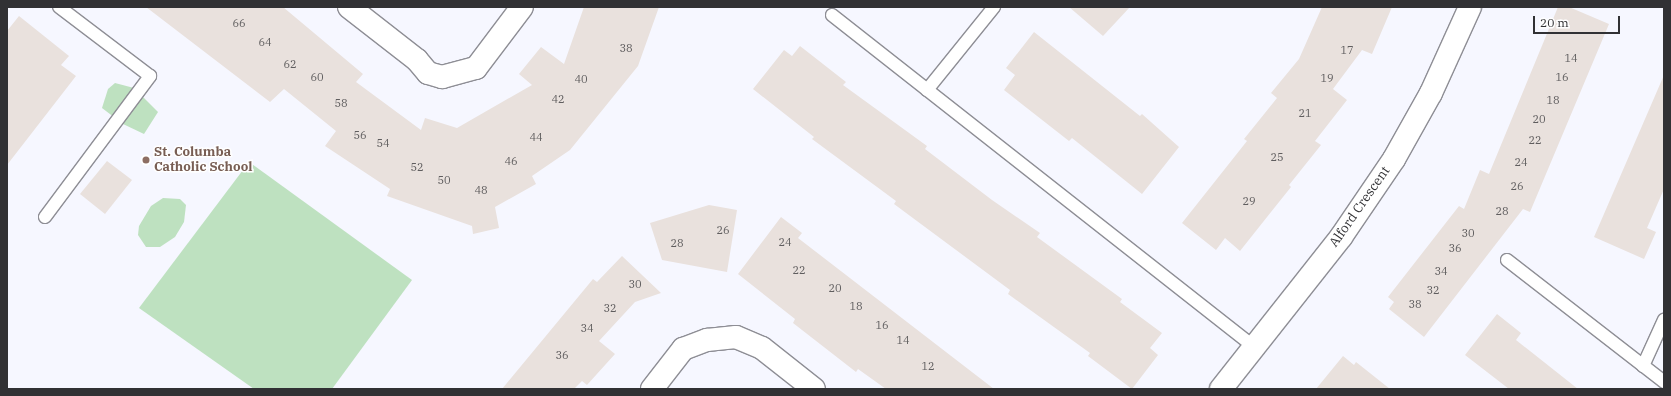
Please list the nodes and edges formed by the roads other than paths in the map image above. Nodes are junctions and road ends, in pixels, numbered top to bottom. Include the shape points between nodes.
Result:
1 (59, 7) edge
2 (349, 7) edge
3 (522, 7) edge
4 (994, 7) edge
5 (1470, 7) edge
6 (832, 15) dead end
7 (927, 90) junction
8 (44, 217) dead end
9 (1507, 260) dead end
10 (1664, 320) edge
11 (1253, 346) junction
12 (1643, 366) junction
13 (1664, 382) edge
14 (652, 389) edge
15 (814, 389) edge
16 (1221, 389) edge

1 - 8 lane via 150,76
2 - 3 street via 417,60 428,72 442,76 476,68
4 - 7 lane
5 - 11 street, Alford Crescent via 1431,94 1394,159 1341,237
6 - 7 lane
7 - 11 lane
9 - 12 lane
10 - 12 lane
11 - 16 street, Alford Crescent
12 - 13 lane
14 - 15 street via 683,349 719,337 736,337 752,342

